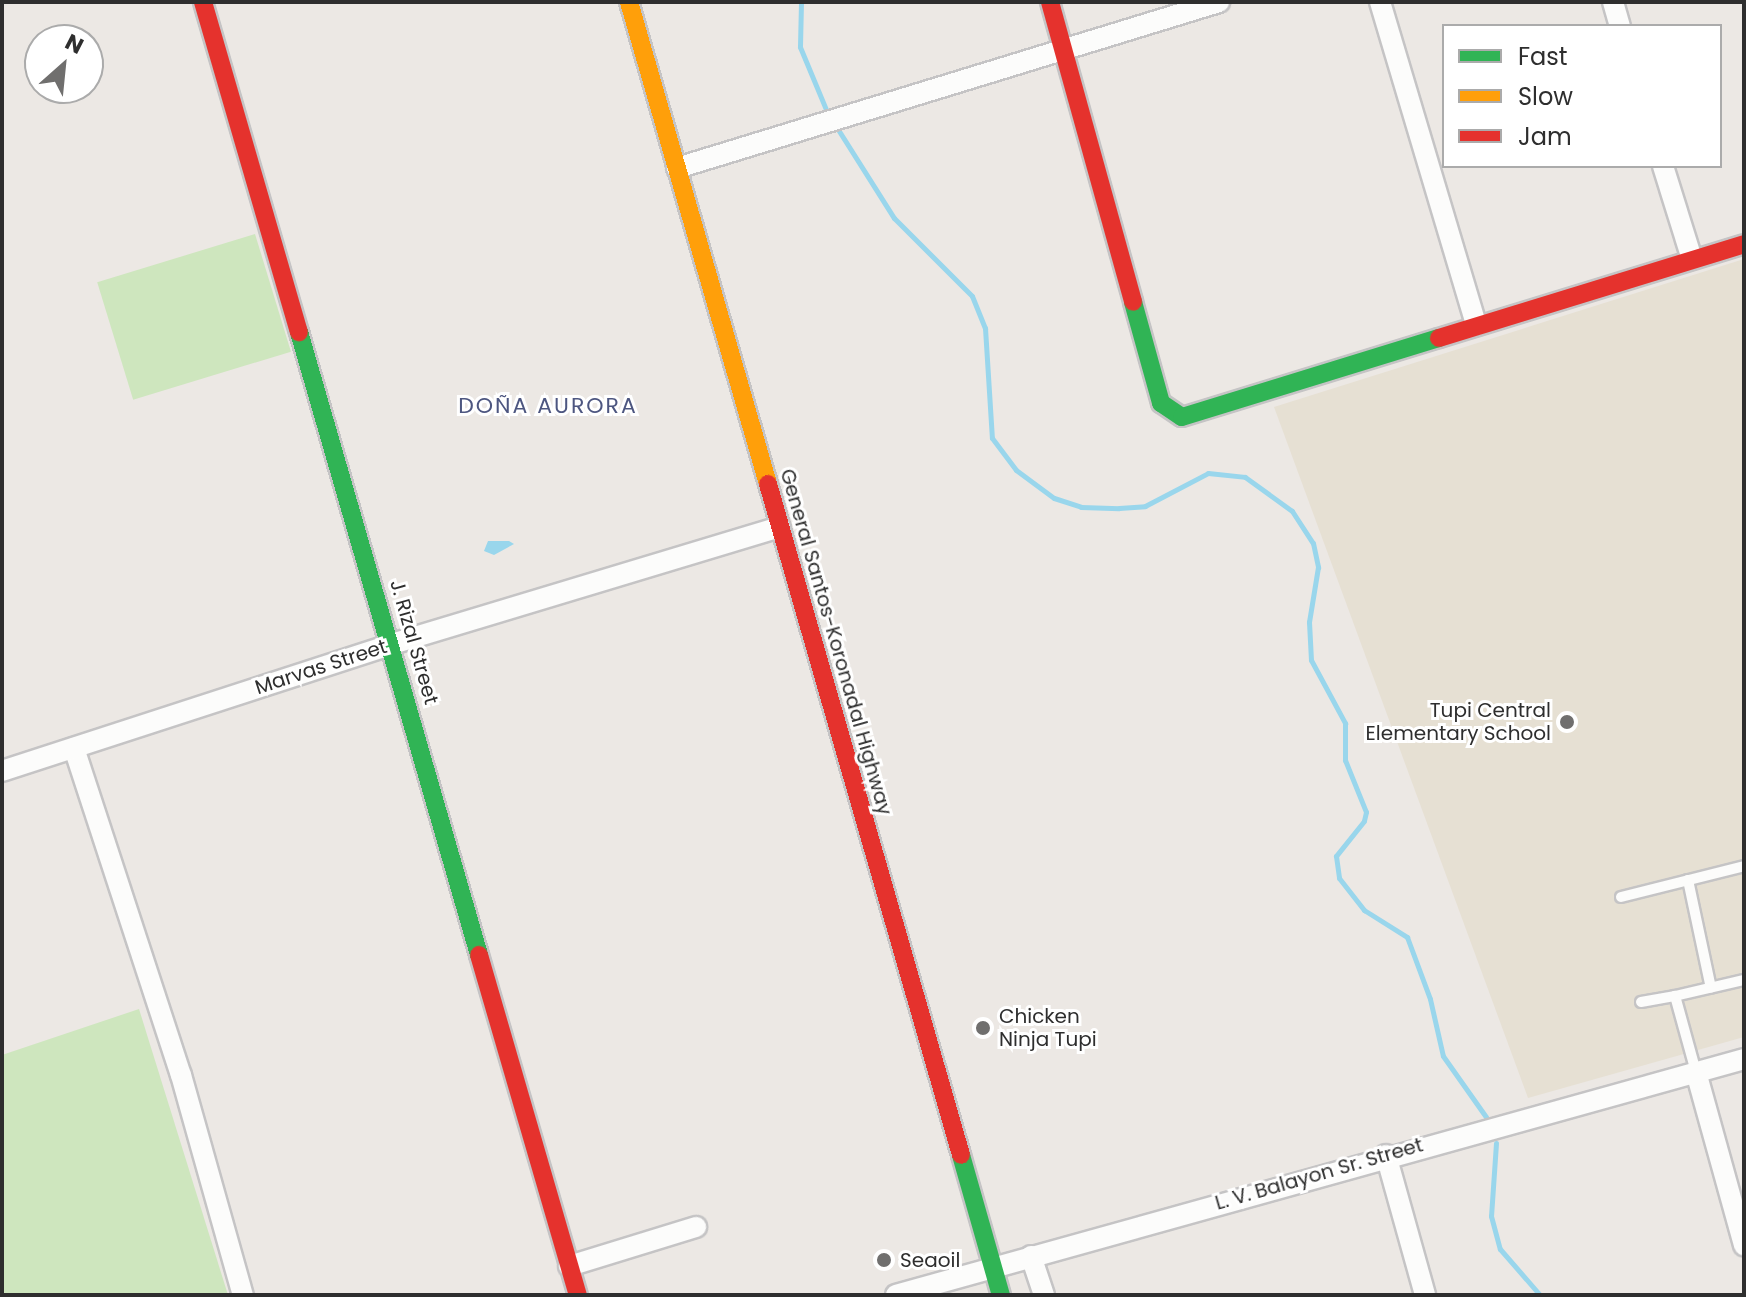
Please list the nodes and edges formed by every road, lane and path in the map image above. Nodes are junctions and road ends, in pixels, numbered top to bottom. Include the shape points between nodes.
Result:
1 (203, 2) edge
2 (629, 2) edge
3 (1050, 2) edge
4 (1219, 2) edge
5 (1380, 2) edge
6 (1613, 2) edge
7 (1619, 24) edge
8 (1064, 49) junction
9 (677, 168) junction
10 (1664, 168) edge
11 (1744, 244) edge
12 (1692, 259) junction
13 (1476, 325) junction
14 (780, 527) junction
15 (392, 644) junction
16 (74, 748) junction
17 (2, 771) edge
18 (1744, 866) edge
19 (1688, 880) junction
20 (1621, 897) dead end
21 (1744, 980) edge
22 (1711, 988) junction
23 (1675, 996) junction
24 (1641, 1002) dead end
25 (1744, 1059) edge
26 (1696, 1072) junction
27 (1386, 1155) junction
28 (696, 1227) dead end
29 (1744, 1245) edge
30 (1031, 1256) junction
31 (569, 1266) junction
32 (993, 1267) junction
33 (950, 1287) edge
34 (243, 1295) edge
35 (578, 1295) edge
36 (896, 1295) edge
37 (1001, 1295) edge
38 (1044, 1295) edge
39 (1425, 1295) edge

1 - 15 main road, J. Rizal Street
2 - 9 main road, General Santos-Koronadal Highway
3 - 8 main road
4 - 8 street
5 - 13 street
6 - 7 street
8 - 9 street
8 - 13 main road via 1165,409 1192,418
9 - 14 main road, General Santos-Koronadal Highway
10 - 12 street
11 - 12 main road
12 - 13 main road
14 - 15 street, Marvas Street
14 - 32 main road, General Santos-Koronadal Highway
15 - 16 street, Marvas Street
15 - 31 main road, J. Rizal Street
16 - 17 street, Marvas Street
16 - 34 street via 181,1075
18 - 19 lane
19 - 20 lane
19 - 22 lane
21 - 22 lane
22 - 23 lane
23 - 24 lane
23 - 26 lane
25 - 26 street, L. V. Balayon Sr. Street
26 - 27 street, L. V. Balayon Sr. Street
26 - 29 street
27 - 30 street, L. V. Balayon Sr. Street
27 - 39 street
28 - 31 street
30 - 32 street, L. V. Balayon Sr. Street
30 - 38 street
31 - 35 main road, J. Rizal Street
32 - 33 street, L. V. Balayon Sr. Street
32 - 37 main road, General Santos-Koronadal Highway
33 - 36 street, L. V. Balayon Sr. Street

